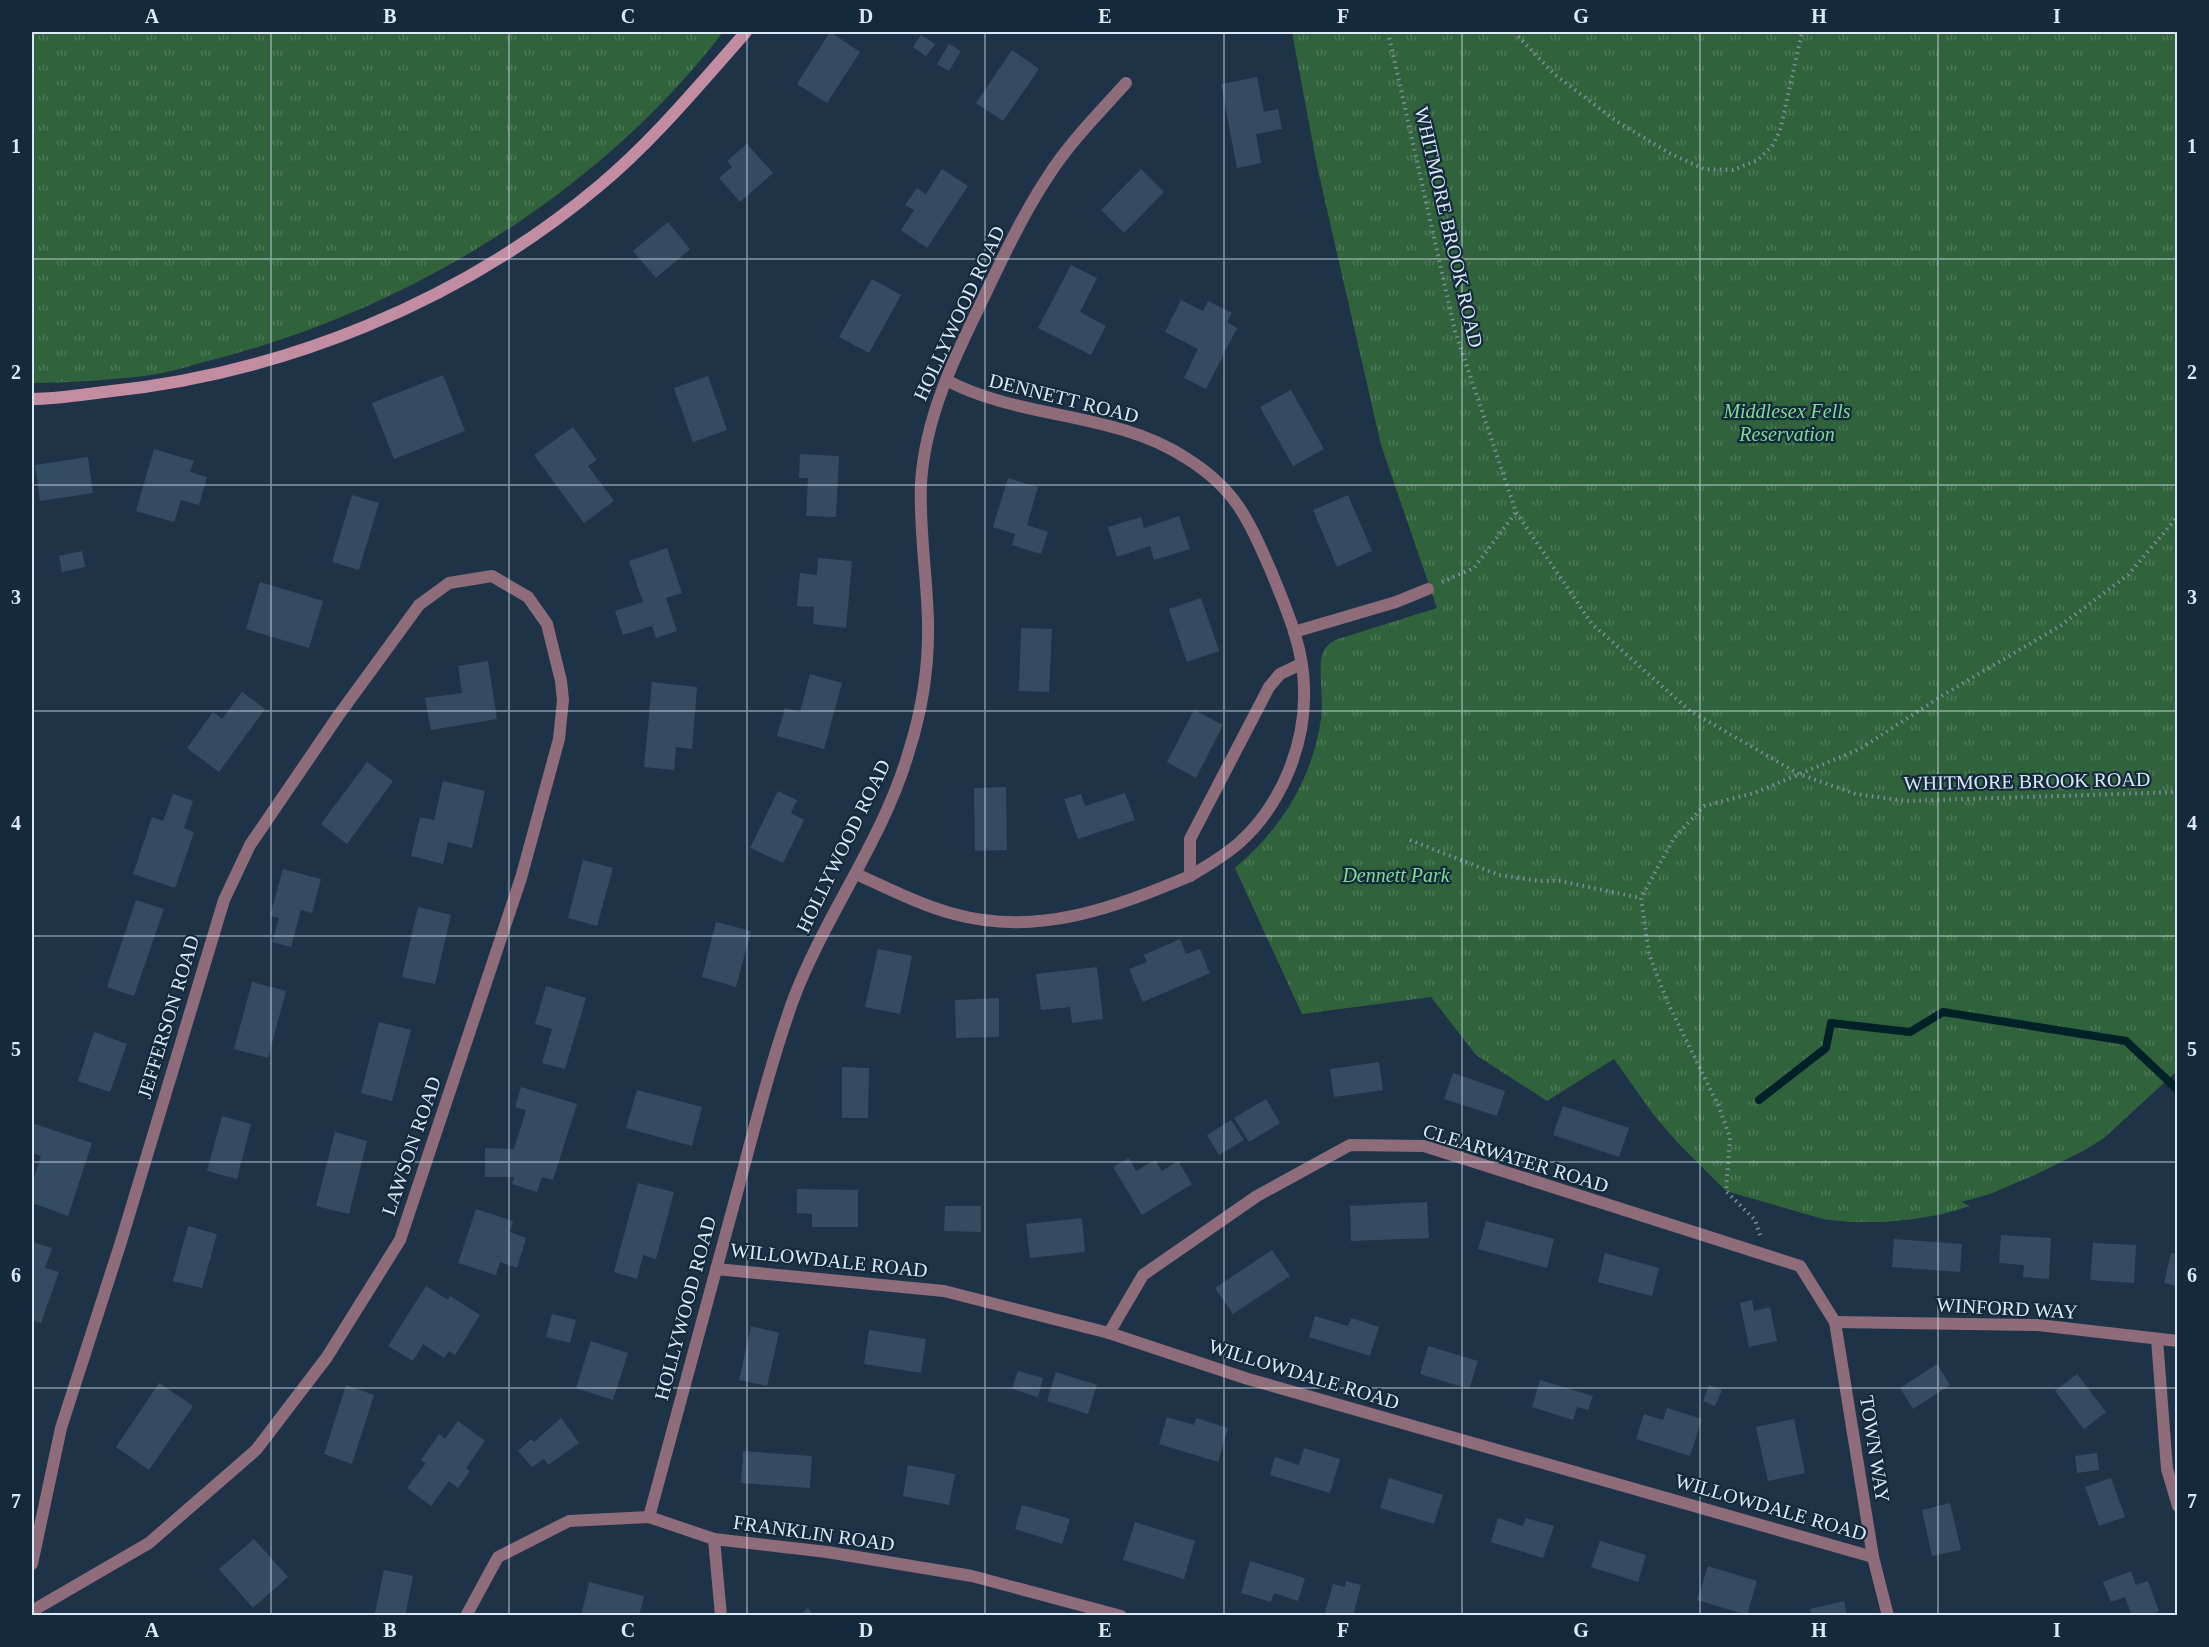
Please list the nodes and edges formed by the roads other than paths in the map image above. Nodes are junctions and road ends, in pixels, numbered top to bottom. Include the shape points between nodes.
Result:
1 (746, 32) edge
2 (1126, 83) dead end
3 (946, 380) junction
4 (32, 399) edge
5 (492, 576) joint
6 (1428, 589) road end
7 (1294, 632) junction
8 (1301, 664) junction
9 (856, 874) junction
10 (1190, 876) junction
11 (716, 1269) junction
12 (1835, 1322) junction
13 (1109, 1333) junction
14 (2157, 1339) junction
15 (2178, 1341) edge
16 (2178, 1506) edge
17 (649, 1517) junction
18 (714, 1539) junction
19 (1873, 1557) junction
20 (32, 1564) edge
21 (32, 1611) edge
22 (466, 1616) edge
23 (721, 1616) edge
24 (1121, 1616) edge
25 (1888, 1616) edge

1 - 4 main road via 669,118 600,186 528,240 449,286 357,331 266,362 156,387
2 - 3 street, HOLLYWOOD ROAD via 1047,177 996,272
3 - 7 street, DENNETT ROAD via 976,395 1104,424 1200,466 1241,508
3 - 9 street, HOLLYWOOD ROAD via 922,469 928,623 926,670 918,715 909,754
5 - 20 street, JEFFERSON ROAD via 449,583 419,605 250,845 224,900 61,1428
5 - 21 street, LAWSON ROAD via 528,597 547,624 563,700 559,739 521,878 400,1240 327,1358 256,1450 149,1543
6 - 7 street
7 - 8 street, DENNETT ROAD
8 - 10 street via 1280,674 1269,687 1190,838
8 - 10 street, DENNETT ROAD via 1305,688 1302,723 1281,787 1240,842
9 - 10 street, DENNETT ROAD via 953,914 1024,923 1076,917
9 - 11 street, HOLLYWOOD ROAD via 830,919 794,1001
11 - 13 street, WILLOWDALE ROAD via 944,1291
11 - 17 street, HOLLYWOOD ROAD
12 - 13 street, CLEARWATER ROAD via 1800,1266 1424,1146 1350,1145 1257,1196 1143,1275
12 - 14 street, WINFORD WAY via 2038,1325
12 - 19 street, TOWN WAY
13 - 19 street, WILLOWDALE ROAD via 1301,1394
14 - 15 street, WINFORD WAY
14 - 16 street via 2167,1468
17 - 18 street, FRANKLIN ROAD
17 - 22 street, FRANKLIN ROAD via 569,1521 507,1552 498,1557
18 - 23 street
18 - 24 street, FRANKLIN ROAD via 827,1552 972,1576
19 - 25 street, TOWN WAY

